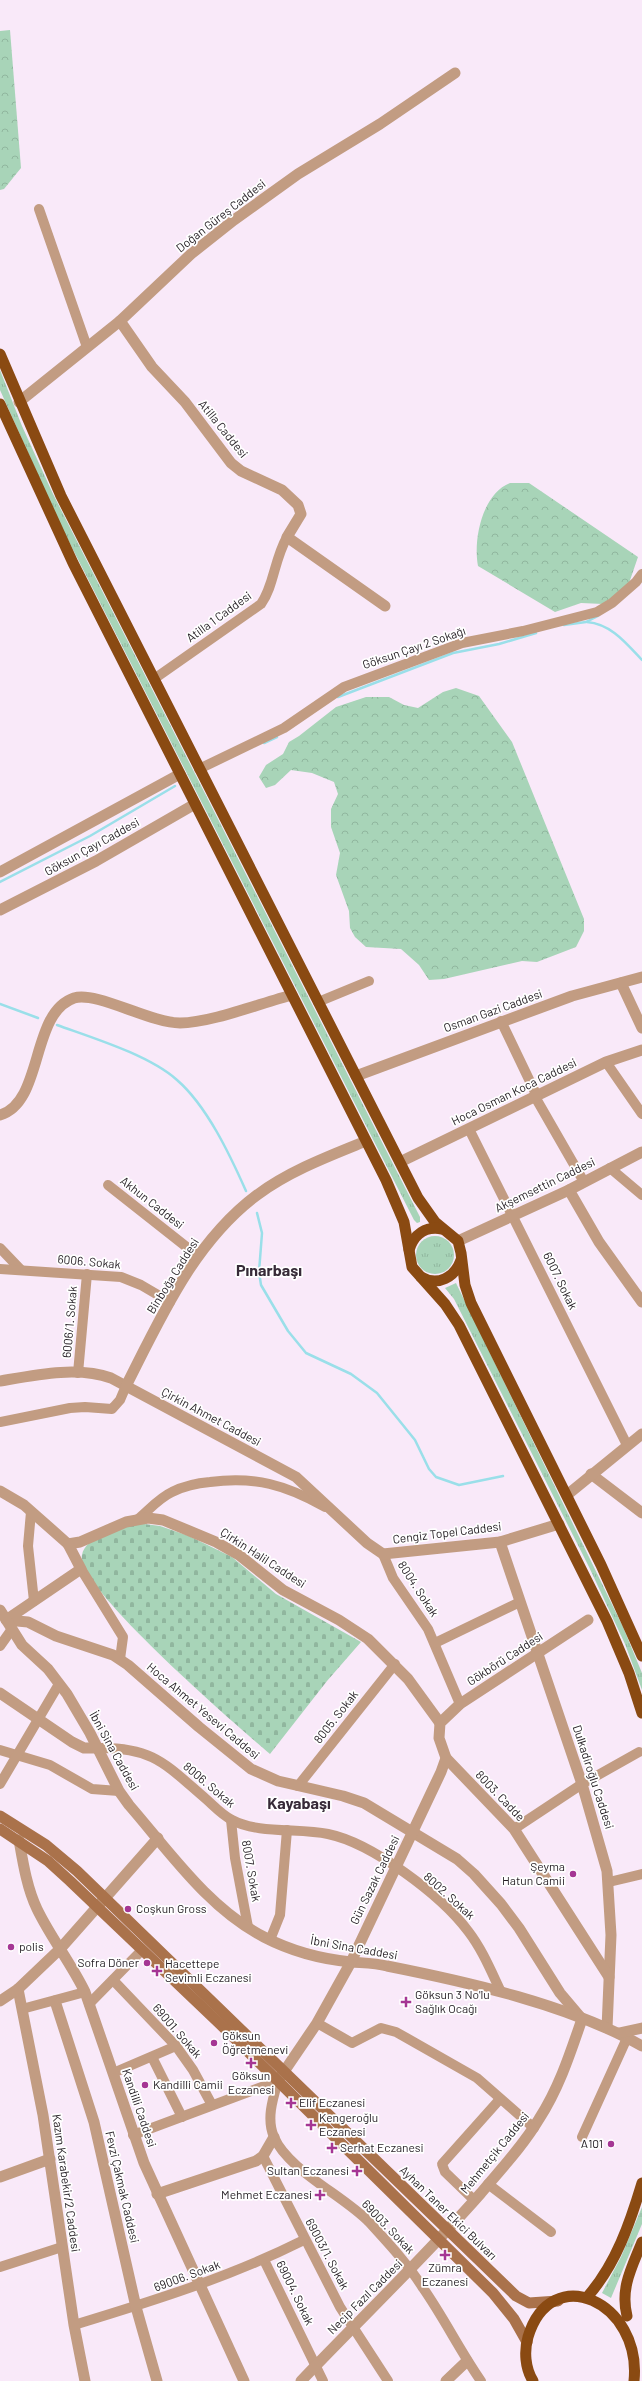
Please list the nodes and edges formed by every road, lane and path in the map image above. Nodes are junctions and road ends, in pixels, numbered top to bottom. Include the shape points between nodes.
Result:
1 (455, 73) dead end
2 (38, 209) dead end
3 (120, 321) junction
4 (87, 347) junction
5 (0, 354) edge
6 (19, 402) junction
7 (0, 404) edge
8 (287, 537) junction
9 (642, 574) edge
10 (385, 606) dead end
11 (154, 680) junction
12 (199, 769) junction
13 (180, 774) junction
14 (195, 804) junction
15 (0, 872) edge
16 (0, 910) edge
17 (642, 977) edge
18 (369, 981) dead end
19 (621, 983) junction
20 (292, 994) junction
21 (318, 1002) junction
22 (501, 1021) junction
23 (642, 1028) edge
24 (642, 1050) edge
25 (606, 1062) junction
26 (356, 1076) junction
27 (535, 1095) junction
28 (642, 1114) edge
29 (0, 1115) edge
30 (469, 1129) junction
31 (366, 1141) junction
32 (642, 1152) edge
33 (400, 1162) junction
34 (610, 1168) junction
35 (584, 1182) junction
36 (108, 1185) dead end
37 (569, 1190) junction
38 (642, 1195) edge
39 (513, 1216) junction
40 (442, 1229) junction
41 (458, 1241) junction
42 (0, 1248) edge
43 (409, 1250) junction
44 (198, 1256) junction
45 (461, 1260) junction
46 (0, 1269) edge
47 (21, 1270) junction
48 (87, 1274) junction
49 (419, 1276) junction
50 (170, 1302) junction
51 (642, 1302) edge
52 (78, 1373) junction
53 (0, 1380) edge
54 (126, 1386) junction
55 (0, 1422) edge
56 (642, 1434) edge
57 (627, 1445) junction
58 (591, 1474) junction
59 (0, 1491) edge
60 (567, 1495) junction
61 (31, 1512) junction
62 (335, 1513) junction
63 (642, 1513) edge
64 (138, 1519) junction
65 (559, 1524) junction
66 (500, 1542) junction
67 (68, 1544) junction
68 (382, 1554) junction
69 (81, 1570) junction
70 (34, 1601) junction
71 (520, 1602) junction
72 (6, 1620) edge
73 (588, 1620) dead end
74 (435, 1643) junction
75 (0, 1646) edge
76 (538, 1652) junction
77 (642, 1656) edge
78 (120, 1659) junction
79 (395, 1664) junction
80 (60, 1684) junction
81 (0, 1693) edge
82 (460, 1704) junction
83 (642, 1713) edge
84 (38, 1721) junction
85 (440, 1723) junction
86 (98, 1748) junction
87 (0, 1750) edge
88 (639, 1752) dead end
89 (17, 1755) junction
90 (446, 1758) junction
91 (0, 1784) edge
92 (582, 1784) junction
93 (298, 1786) junction
94 (119, 1791) junction
95 (0, 1816) edge
96 (231, 1820) junction
97 (0, 1829) edge
98 (514, 1829) junction
99 (287, 1830) junction
100 (413, 1832) junction
101 (158, 1838) junction
102 (18, 1840) junction
103 (396, 1867) junction
104 (642, 1874) edge
105 (609, 1882) junction
106 (105, 1898) junction
107 (97, 1907) junction
108 (248, 1927) junction
109 (270, 1940) junction
110 (60, 1949) junction
111 (142, 1950) junction
112 (351, 1962) junction
113 (609, 1977) junction
114 (113, 1980) junction
115 (18, 1989) junction
116 (85, 1992) junction
117 (501, 1992) junction
118 (0, 2001) edge
119 (55, 2001) junction
120 (90, 2004) junction
121 (22, 2009) junction
122 (582, 2019) junction
123 (317, 2023) junction
124 (607, 2028) junction
125 (642, 2028) edge
126 (623, 2035) junction
127 (176, 2046) junction
128 (642, 2046) edge
129 (152, 2057) junction
130 (285, 2071) junction
131 (113, 2073) junction
132 (278, 2081) junction
133 (500, 2098) junction
134 (212, 2105) junction
135 (182, 2117) junction
136 (534, 2128) junction
137 (133, 2135) junction
138 (274, 2137) junction
139 (582, 2137) dead end
140 (263, 2156) junction
141 (50, 2159) junction
142 (0, 2177) edge
143 (642, 2183) edge
144 (488, 2184) junction
145 (157, 2194) junction
146 (474, 2200) junction
147 (447, 2231) junction
148 (551, 2232) dead end
149 (439, 2239) junction
150 (304, 2240) junction
151 (642, 2242) edge
152 (62, 2247) junction
153 (264, 2260) junction
154 (0, 2267) edge
155 (411, 2270) junction
156 (200, 2286) junction
157 (588, 2296) junction
158 (560, 2300) junction
159 (136, 2307) junction
160 (627, 2316) junction
161 (74, 2325) junction
162 (352, 2327) junction
163 (527, 2342) junction
164 (467, 2361) junction
165 (315, 2366) junction
166 (637, 2378) edge
167 (532, 2380) edge
168 (85, 2381) edge
169 (157, 2381) edge
170 (244, 2381) edge
171 (301, 2381) edge
172 (323, 2381) edge
173 (388, 2381) edge
174 (446, 2381) edge
175 (481, 2381) edge

1 - 3 street, Doğan Güreş Caddesi via 392,116 298,174 234,220 191,254
2 - 4 street
3 - 4 street, Doğan Güreş Caddesi
3 - 8 street, Atilla Caddesi via 158,376 185,402 236,468 276,486 298,506 301,514
4 - 6 street, Doğan Güreş Caddesi
5 - 6 highway
6 - 11 highway via 61,496
7 - 13 highway via 73,563
8 - 10 street
8 - 11 street, Atilla 1 Caddesi via 278,554 266,598 261,604
9 - 12 street, Göksun Çayı 2 Sokağı via 597,612 462,643 344,687 284,728
11 - 12 highway
12 - 21 highway
13 - 14 highway
13 - 15 street, Göksun Çayı Caddesi
14 - 16 street, Göksun Çayı Caddesi via 96,861
14 - 20 highway
17 - 19 street, Osman Gazi Caddesi
18 - 21 street
19 - 22 street, Osman Gazi Caddesi via 572,996
19 - 23 street
20 - 29 street via 205,1019 180,1023 150,1018 95,999 74,998 62,1006 52,1018 22,1097
20 - 31 highway
21 - 26 highway
22 - 26 street, Osman Gazi Caddesi
22 - 27 street
24 - 25 street, Hoca Osman Koca Caddesi
25 - 27 street, Hoca Osman Koca Caddesi
25 - 28 street
26 - 33 highway
27 - 30 street, Hoca Osman Koca Caddesi
27 - 35 street
30 - 33 street, Hoca Osman Koca Caddesi
30 - 39 street, 6007. Sokak
31 - 43 highway via 397,1203 404,1222
31 - 44 street, Binboğa Caddesi via 293,1173 262,1191 226,1222
32 - 34 street, Akşemsettin Caddesi
33 - 40 highway via 424,1208
34 - 35 street, Akşemsettin Caddesi
34 - 38 street
35 - 37 street, Akşemsettin Caddesi
36 - 44 street, Akhun Caddesi
37 - 39 street, Akşemsettin Caddesi
37 - 51 street via 599,1242
39 - 41 street, Akşemsettin Caddesi
39 - 57 street, 6007. Sokak
40 - 41 highway
40 - 43 highway via 431,1228 419,1234
41 - 45 highway
42 - 47 street
43 - 49 highway via 412,1267
44 - 50 street, Binboğa Caddesi
45 - 49 highway via 454,1273 443,1280
45 - 60 highway via 471,1303
46 - 47 street, 6006. Sokak
47 - 48 street, 6006. Sokak
48 - 50 street, 6006. Sokak via 112,1275 131,1280
48 - 52 street, 6006/1. Sokak
49 - 65 highway via 456,1319
50 - 54 street, Binboğa Caddesi
52 - 53 street, Çirkin Ahmet Caddesi
52 - 54 street, Çirkin Ahmet Caddesi via 102,1375
54 - 55 street via 120,1400 112,1409 70,1408
54 - 62 street, Çirkin Ahmet Caddesi via 286,1471 305,1484
56 - 57 street
57 - 58 street
58 - 60 street
58 - 63 street
59 - 61 street
60 - 77 highway
61 - 67 street
61 - 70 street via 28,1546
62 - 64 street via 311,1499 275,1485 238,1479 184,1487 163,1497
62 - 68 street, Çirkin Ahmet Caddesi
64 - 67 street, Çirkin Halil Caddesi via 80,1542
64 - 79 street, Çirkin Halil Caddesi via 163,1520 193,1531 228,1549 283,1590 355,1630
65 - 66 street, Cengiz Topel Caddesi
65 - 83 highway via 613,1634
66 - 68 street, Cengiz Topel Caddesi
66 - 71 street, Dulkadiroğlu Caddesi
67 - 69 street
68 - 74 street, 8004. Sokak via 393,1578 424,1621
69 - 70 street
69 - 78 street via 123,1637
70 - 72 street
71 - 74 street
71 - 76 street, Dulkadiroğlu Caddesi
72 - 75 street
72 - 78 street, Hoca Ahmet Yesevi Caddesi via 28,1622 56,1636
72 - 80 street, İbni Sina Caddesi via 22,1645
73 - 76 street, Gökbörü Caddesi
74 - 82 street, 8004. Sokak
76 - 82 street, Gökbörü Caddesi
76 - 92 street, Dulkadiroğlu Caddesi
78 - 93 street, Hoca Ahmet Yesevi Caddesi via 199,1728 251,1769 270,1778
79 - 85 street, Çirkin Halil Caddesi
79 - 93 street, 8005. Sokak
80 - 84 street
80 - 86 street, İbni Sina Caddesi
81 - 84 street
82 - 85 street, Gökbörü Caddesi
84 - 86 street via 78,1746
84 - 89 street
85 - 90 street via 439,1738
86 - 94 street, İbni Sina Caddesi
86 - 96 street, 8006. Sokak via 124,1748 150,1755
87 - 89 street
88 - 92 street
89 - 91 street
89 - 94 street via 50,1765 92,1789
90 - 98 street, 8003. Cadde
90 - 100 street, Gün Sazak Caddesi
92 - 98 street
92 - 105 street, Dulkadiroğlu Caddesi via 599,1838
93 - 100 street, Hoca Ahmet Yesevi Caddesi via 354,1799
94 - 101 street, İbni Sina Caddesi
95 - 106 main road, Ayhan Taner Ekici Bulvarı via 57,1853
96 - 99 street, 8006. Sokak via 247,1825
96 - 108 street, 8007. Sokak via 235,1858
97 - 102 main road, Ayhan Taner Ekici Bulvarı
98 - 113 street, 8003. Cadde
99 - 103 street, 8006. Sokak via 338,1837 360,1845
99 - 109 street via 280,1915
100 - 103 street, Gün Sazak Caddesi
100 - 122 street, Hoca Ahmet Yesevi Caddesi via 456,1859 486,1886 519,1928 560,1993
101 - 106 street
101 - 108 street, İbni Sina Caddesi via 219,1906
102 - 107 main road, Ayhan Taner Ekici Bulvarı via 57,1869
102 - 110 street, Kandilli Caddesi via 31,1895
103 - 112 street, Gün Sazak Caddesi
103 - 117 street, 8002. Sokak via 468,1930
104 - 105 street
105 - 113 street, Dulkadiroğlu Caddesi
106 - 107 street
106 - 130 main road, Ayhan Taner Ekici Bulvarı
107 - 110 street
107 - 111 main road, Ayhan Taner Ekici Bulvarı
108 - 109 street, İbni Sina Caddesi
109 - 112 street, İbni Sina Caddesi via 303,1952
110 - 115 street
110 - 116 street, Kandilli Caddesi
111 - 114 street
111 - 132 main road, Ayhan Taner Ekici Bulvarı
112 - 117 street, İbni Sina Caddesi via 385,1966
112 - 123 street, Gün Sazak Caddesi
113 - 124 street, Dulkadiroğlu Caddesi
114 - 120 street
114 - 127 street, 69001. Sokak
115 - 118 street
115 - 121 street, Kazım Karabekir/2 Caddesi
116 - 119 street
116 - 120 street, Kandilli Caddesi
117 - 122 street, İbni Sina Caddesi
119 - 121 street
119 - 159 street, Fevzi Çakmak Caddesi via 94,2122
120 - 131 street, Kandilli Caddesi
121 - 141 street, Kazım Karabekir/2 Caddesi
122 - 124 street, İbni Sina Caddesi
122 - 136 street, Mehmetçik Caddesi via 553,2096
123 - 130 street, Gün Sazak Caddesi
123 - 133 street via 352,2043 381,2028 391,2029 471,2073
124 - 126 street, İbni Sina Caddesi
125 - 126 street
126 - 128 street, İbni Sina Caddesi
126 - 139 street
127 - 129 street
127 - 134 street, 69001. Sokak via 193,2070
129 - 131 street
129 - 135 street
130 - 132 street, Gün Sazak Caddesi
130 - 147 main road, Ayhan Taner Ekici Bulvarı
131 - 137 street, Kandilli Caddesi
132 - 134 street
132 - 138 street via 271,2107
132 - 149 main road, Ayhan Taner Ekici Bulvarı
133 - 136 street
133 - 146 street via 442,2164 445,2172
134 - 135 street
135 - 137 street
136 - 144 street, Mehmetçik Caddesi
137 - 145 street, Kandilli Caddesi
138 - 140 street
138 - 155 street, 69003. Sokak via 301,2168 368,2221
140 - 145 street via 256,2161
140 - 150 street, 69003/1. Sokak
141 - 142 street
141 - 152 street, Kazım Karabekir/2 Caddesi
143 - 157 highway via 613,2262 601,2282
144 - 146 street, Mehmetçik Caddesi
144 - 148 street
145 - 156 street, Kandilli Caddesi
146 - 147 street, Mehmetçik Caddesi
147 - 149 street, Necip Fazıl Caddesi
147 - 158 main road, Ayhan Taner Ekici Bulvarı via 523,2301 536,2304
149 - 155 street, Necip Fazıl Caddesi
149 - 163 main road, Ayhan Taner Ekici Bulvarı via 505,2306
150 - 153 street, 69006. Sokak
150 - 162 street, 69003/1. Sokak
151 - 160 highway via 624,2292
152 - 154 street
152 - 161 street, Kazım Karabekir/2 Caddesi
153 - 156 street, 69006. Sokak
153 - 165 street, 69004. Sokak
155 - 162 street, Necip Fazıl Caddesi
155 - 164 street, 69003. Sokak
156 - 159 street, 69006. Sokak
156 - 170 street, Kandilli Caddesi
157 - 158 highway
157 - 160 highway via 606,2300
158 - 163 highway via 538,2317
159 - 161 street, 69006. Sokak
159 - 169 street, Fevzi Çakmak Caddesi
160 - 166 highway via 639,2339 641,2358
161 - 168 street, Kazım Karabekir/2 Caddesi
162 - 165 street, Necip Fazıl Caddesi
162 - 173 street, 69003/1. Sokak
163 - 167 highway via 526,2361
164 - 174 street
164 - 175 street, 69003. Sokak
165 - 171 street, Necip Fazıl Caddesi
165 - 172 street, 69004. Sokak

